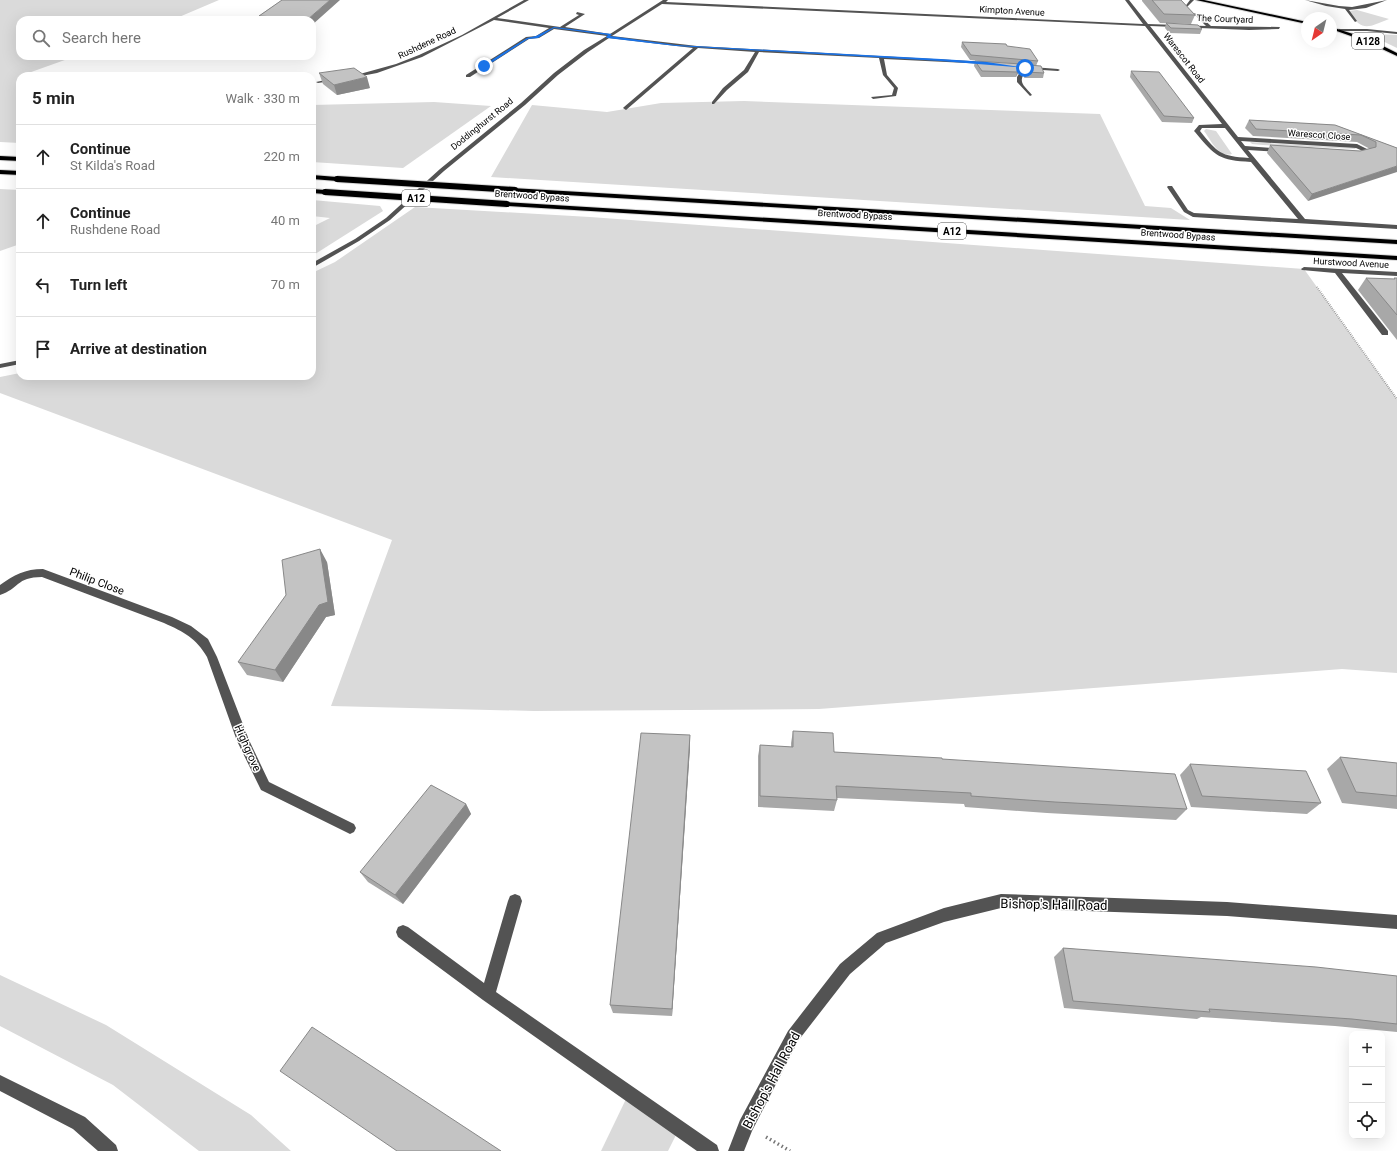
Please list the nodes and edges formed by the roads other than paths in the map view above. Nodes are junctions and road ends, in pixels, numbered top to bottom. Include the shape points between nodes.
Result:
1 (527, 0) edge
2 (1127, 0) edge
3 (1192, 0) edge
4 (1198, 0) edge
5 (1307, 0) edge
6 (1385, 0) edge
7 (664, 1) edge
8 (1185, 7) edge
9 (1347, 9) junction
10 (577, 13) dead end
11 (1185, 13) edge
12 (493, 19) junction
13 (1355, 21) dead end
14 (1301, 22) edge
15 (1255, 24) dead end
16 (1146, 25) junction
17 (554, 27) junction
18 (1209, 27) junction
19 (561, 28) junction
20 (1249, 28) junction
21 (1279, 28) dead end
22 (1339, 30) joint
23 (1397, 33) edge
24 (609, 36) junction
25 (697, 47) junction
26 (758, 50) junction
27 (1397, 55) edge
28 (881, 57) junction
29 (993, 64) edge
30 (1005, 65) edge
31 (1025, 68) junction
32 (1058, 70) dead end
33 (468, 76) dead end
34 (347, 77) edge
35 (340, 78) edge
36 (318, 82) dead end
37 (1030, 95) dead end
38 (873, 98) dead end
39 (714, 103) dead end
40 (626, 108) dead end
41 (1226, 126) junction
42 (1237, 138) junction
43 (1244, 148) junction
44 (1286, 151) edge
45 (1356, 155) edge
46 (0, 158) edge
47 (16, 159) edge
48 (1252, 160) junction
49 (0, 172) edge
50 (16, 173) edge
51 (316, 177) edge
52 (1170, 187) dead end
53 (316, 191) edge
54 (1303, 221) junction
55 (1397, 227) edge
56 (1397, 242) edge
57 (1397, 258) edge
58 (316, 264) edge
59 (1304, 270) road end
60 (1337, 271) junction
61 (1397, 274) edge
62 (1385, 333) dead end
63 (16, 363) edge
64 (0, 366) edge
65 (0, 591) edge
66 (187, 629) joint
67 (350, 828) dead end
68 (515, 900) dead end
69 (1397, 922) edge
70 (403, 932) dead end
71 (488, 995) junction
72 (0, 1083) edge
73 (110, 1151) edge
74 (711, 1151) edge
75 (736, 1151) edge

1 - 12 street, Rushdene Road
2 - 16 street, Warescot Road
3 - 8 street
4 - 14 main road
5 - 9 street
6 - 9 street
7 - 16 street, Kimpton Avenue
7 - 24 street, Doddinghurst Road
9 - 13 street
10 - 19 street via 583,14
11 - 18 street via 1197,15
12 - 17 street
12 - 34 street, Rushdene Road via 411,61
15 - 20 street
16 - 18 street, The Courtyard
16 - 41 street, Warescot Road
17 - 19 street
17 - 33 street via 537,37 528,38
18 - 20 street, The Courtyard
19 - 24 street
20 - 21 street, The Courtyard
22 - 23 street
22 - 27 main road, A128
24 - 25 street
24 - 58 street, Doddinghurst Road via 556,74 388,219
25 - 26 street
25 - 40 street
26 - 28 street
26 - 39 street via 746,71 730,84
28 - 29 street
28 - 38 street via 885,76 896,88 894,96
30 - 31 street
31 - 32 street
31 - 37 street via 1019,82
35 - 36 street
41 - 42 street, Warescot Road
41 - 48 street via 1201,126 1197,131 1218,155
42 - 43 street, Warescot Road
42 - 45 street, Warescot Close via 1357,146 1369,152
43 - 44 street, Warescot Close
43 - 48 street, Warescot Road
46 - 47 highway
48 - 54 street, Warescot Road
49 - 50 highway
51 - 56 highway, Brentwood Bypass / A12, bridge
52 - 54 street via 1186,211 1193,215
53 - 57 highway, Brentwood Bypass / A12, bridge
54 - 55 street
59 - 60 street, Hurstwood Avenue
60 - 61 street, Hurstwood Avenue
60 - 62 street
63 - 64 street
65 - 66 street, Philip Close via 28,572 43,573
66 - 67 street, Highgrove via 207,647 243,741 266,786
68 - 71 street
69 - 75 street, Bishop's Hall Road via 1227,909 1001,901 944,915 882,938 845,969 793,1036 746,1126
70 - 71 street
71 - 74 street
72 - 73 street via 79,1123

